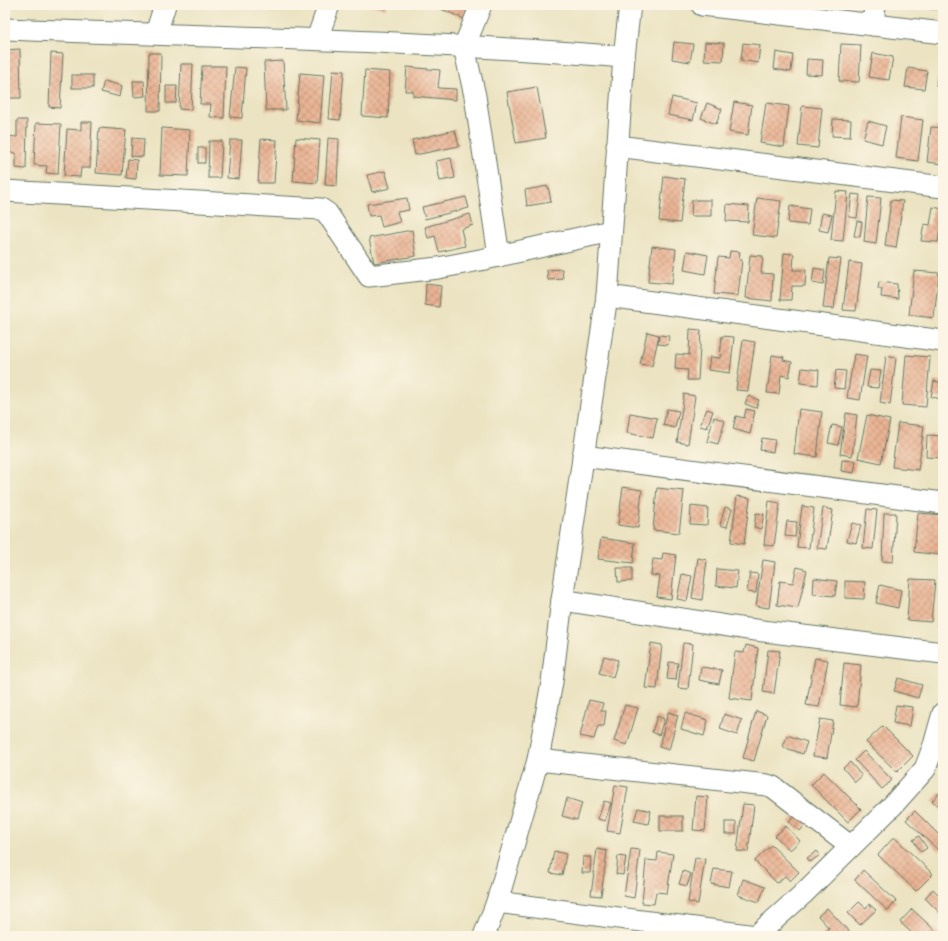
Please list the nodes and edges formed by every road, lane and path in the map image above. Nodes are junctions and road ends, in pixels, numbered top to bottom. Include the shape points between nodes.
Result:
1 (165, 5) edge
2 (329, 5) edge
3 (481, 5) edge
4 (630, 5) edge
5 (702, 5) edge
6 (725, 6) edge
7 (874, 15) edge
8 (5, 29) edge
9 (156, 33) junction
10 (943, 33) edge
11 (317, 39) junction
12 (464, 47) junction
13 (624, 57) junction
14 (617, 146) junction
15 (943, 187) edge
16 (5, 191) edge
17 (611, 231) junction
18 (499, 256) junction
19 (607, 296) junction
20 (943, 341) edge
21 (583, 456) junction
22 (943, 503) edge
23 (562, 600) junction
24 (943, 654) edge
25 (943, 713) edge
26 (538, 760) junction
27 (850, 846) junction
28 (497, 902) junction
29 (484, 936) edge
30 (756, 936) edge

1 - 9 street
2 - 11 street
3 - 12 street
4 - 13 street
5 - 6 street
6 - 7 street
7 - 10 street
8 - 9 street
9 - 11 street
11 - 12 street
12 - 13 street via 545,50
12 - 18 street via 475,96
13 - 14 street
14 - 15 street
14 - 17 street
16 - 18 street via 321,209 327,213 369,276 438,268
17 - 18 street
17 - 19 street
19 - 20 street
19 - 21 street
21 - 22 street
21 - 23 street
23 - 24 street via 747,629
23 - 26 street via 552,682
25 - 27 street via 925,769 892,806
26 - 27 street via 767,785
26 - 28 street
27 - 30 street via 803,894
28 - 29 street
28 - 30 street

